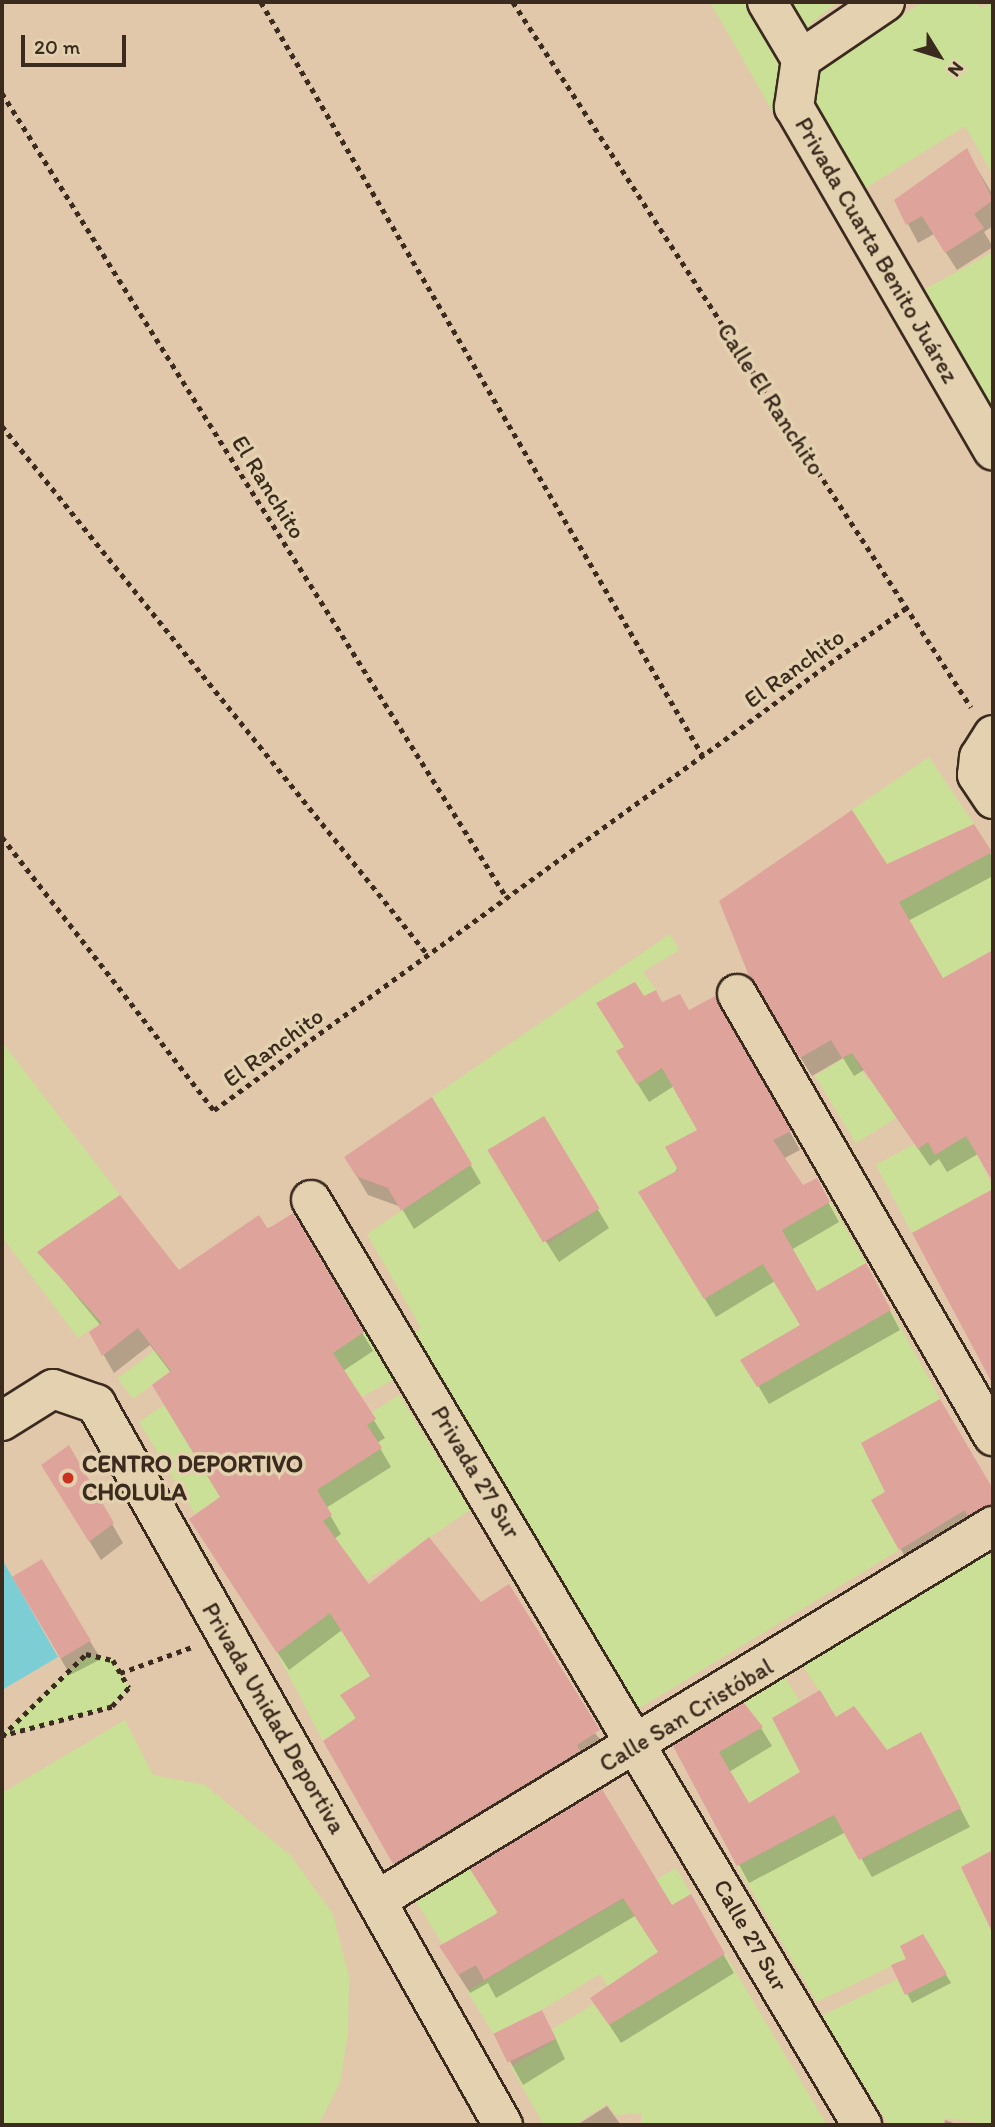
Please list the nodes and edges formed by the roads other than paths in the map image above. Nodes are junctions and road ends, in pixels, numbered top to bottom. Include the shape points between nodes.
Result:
1 (767, 2) edge
2 (885, 2) edge
3 (801, 59) junction
4 (993, 450) edge
5 (992, 736) edge
6 (993, 799) edge
7 (737, 994) dead end
8 (311, 1200) dead end
9 (2, 1421) edge
10 (993, 1436) edge
11 (993, 1526) edge
12 (640, 1744) junction
13 (377, 1900) junction
14 (503, 2125) edge
15 (862, 2125) edge

1 - 3 street
2 - 3 street
3 - 4 street, Privada Cuarta Benito Juárez via 794,107
5 - 6 street via 977,775
7 - 10 street
8 - 12 street, Privada 27 Sur
9 - 13 street, Privada Unidad Deportiva via 52,1389 96,1404
11 - 12 street, Calle San Cristóbal
12 - 13 street, Calle San Cristóbal
12 - 15 street, Calle 27 Sur
13 - 14 street, Privada Unidad Deportiva

